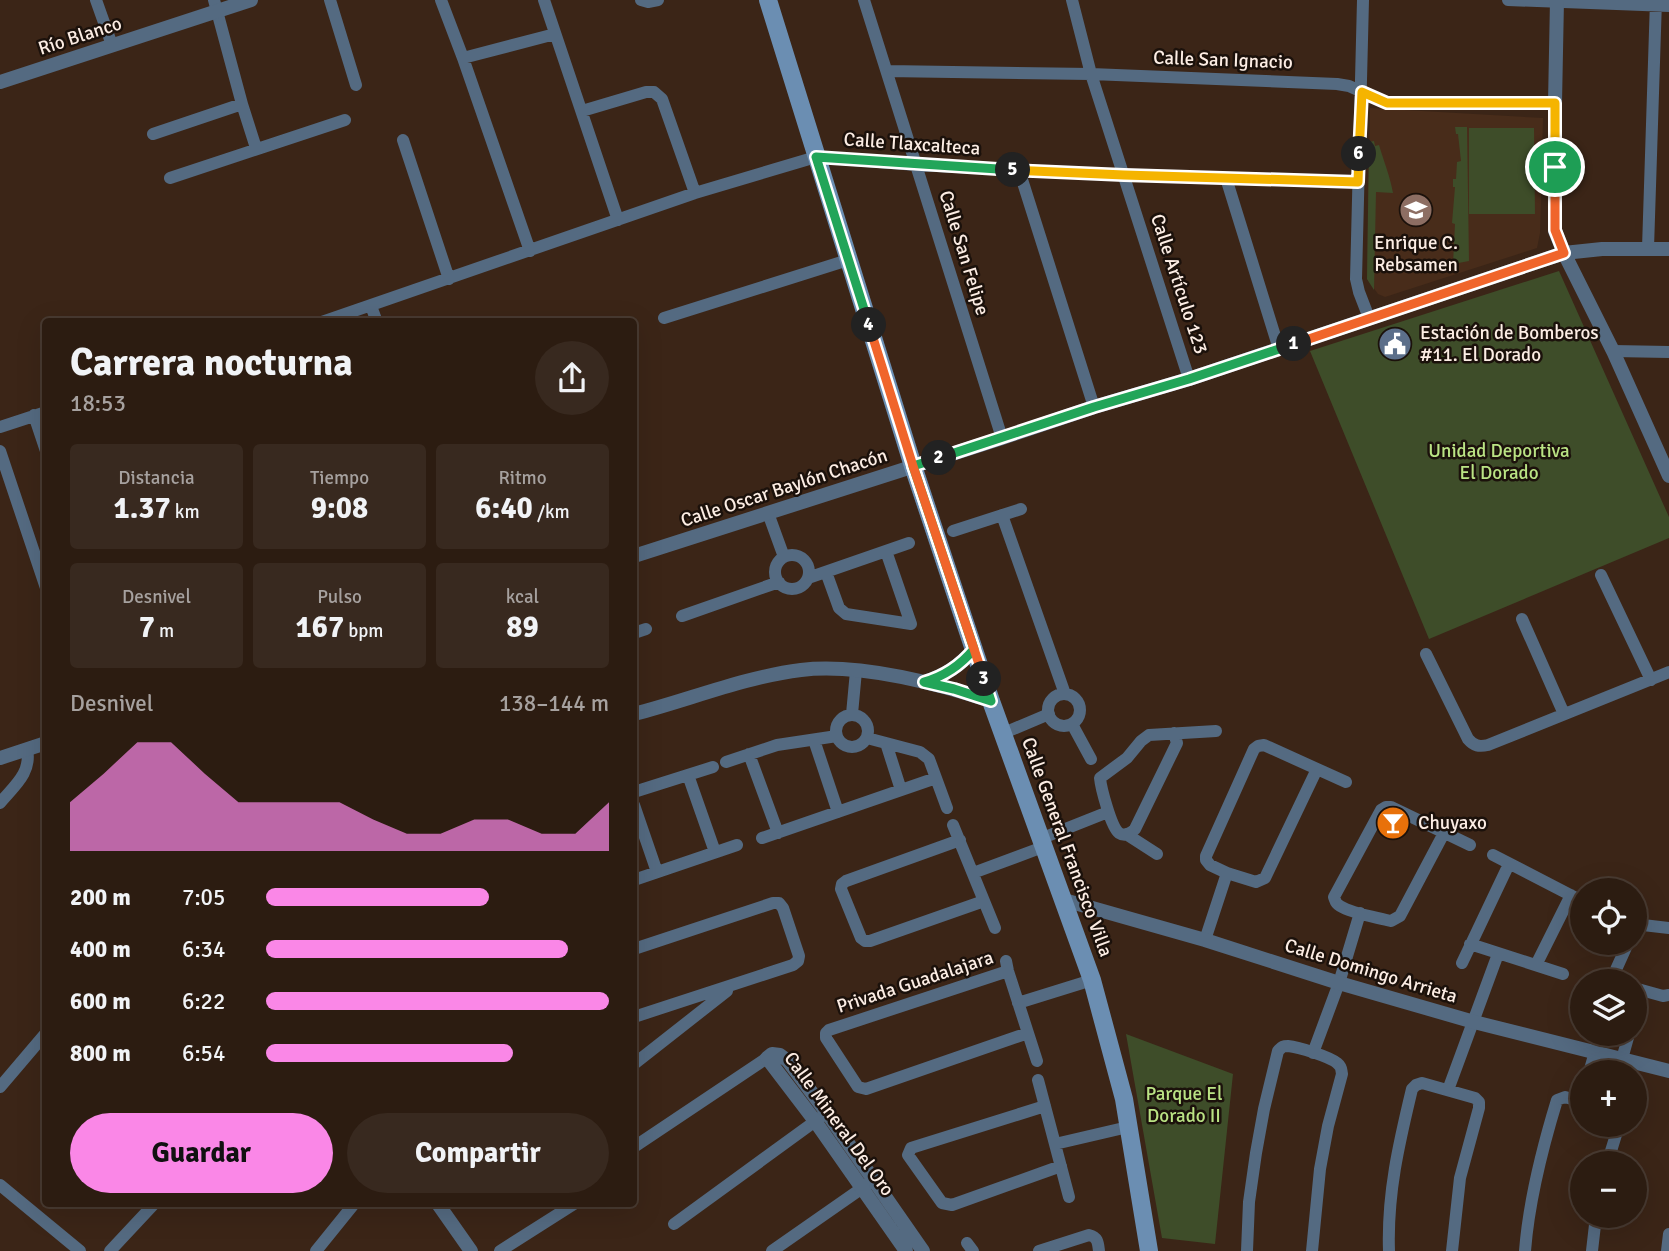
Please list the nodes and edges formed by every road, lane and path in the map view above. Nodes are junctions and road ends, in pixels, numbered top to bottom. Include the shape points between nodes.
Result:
1 (96, 0) edge
2 (251, 0) edge
3 (330, 0) edge
4 (441, 0) edge
5 (544, 0) edge
6 (641, 0) edge
7 (658, 0) edge
8 (768, 0) edge
9 (864, 0) edge
10 (1072, 0) edge
11 (1363, 0) edge
12 (1508, 0) edge
13 (1557, 1) edge
14 (1660, 4) edge
15 (216, 6) edge
16 (555, 34) junction
17 (112, 45) junction
18 (463, 58) junction
19 (887, 71) junction
20 (1091, 74) junction
21 (0, 81) edge
22 (356, 85) dead end
23 (1362, 92) junction
24 (1555, 103) junction
25 (242, 104) junction
26 (582, 111) junction
27 (345, 120) dead end
28 (153, 134) dead end
29 (403, 140) dead end
30 (256, 148) junction
31 (816, 157) junction
32 (916, 165) junction
33 (1019, 170) junction
34 (1124, 175) junction
35 (170, 178) dead end
36 (1226, 178) junction
37 (1358, 182) junction
38 (695, 193) junction
39 (618, 220) junction
40 (1648, 248) junction
41 (1669, 249) edge
42 (530, 251) junction
43 (1564, 253) junction
44 (848, 260) junction
45 (449, 279) junction
46 (371, 306) junction
47 (337, 318) edge
48 (376, 318) edge
49 (664, 318) dead end
50 (1370, 318) junction
51 (1279, 349) junction
52 (1613, 351) junction
53 (1669, 352) edge
54 (1189, 379) junction
55 (1094, 407) junction
56 (40, 414) edge
57 (0, 427) edge
58 (1002, 438) junction
59 (1663, 450) edge
60 (0, 451) edge
61 (913, 466) junction
62 (1669, 476) edge
63 (1021, 509) dead end
64 (768, 513) junction
65 (1002, 515) junction
66 (953, 531) dead end
67 (909, 543) dead end
68 (886, 551) junction
69 (637, 555) edge
70 (784, 557) junction
71 (826, 572) junction
72 (1601, 575) dead end
73 (42, 576) edge
74 (808, 578) junction
75 (779, 582) junction
76 (682, 616) dead end
77 (1522, 619) dead end
78 (974, 649) junction
79 (1426, 654) dead end
80 (856, 671) junction
81 (1669, 672) edge
82 (1651, 680) junction
83 (924, 682) junction
84 (1065, 694) junction
85 (991, 701) junction
86 (637, 712) edge
87 (1049, 714) junction
88 (1564, 714) junction
89 (852, 715) junction
90 (1072, 724) junction
91 (1216, 731) dead end
92 (1004, 733) junction
93 (1174, 733) junction
94 (837, 736) junction
95 (867, 738) junction
96 (814, 740) junction
97 (886, 743) junction
98 (42, 744) edge
99 (27, 749) junction
100 (749, 754) junction
101 (0, 758) edge
102 (1091, 759) dead end
103 (726, 762) dead end
104 (713, 767) dead end
105 (1317, 769) junction
106 (688, 775) junction
107 (936, 778) junction
108 (1346, 782) dead end
109 (901, 790) junction
110 (637, 791) edge
111 (0, 803) edge
112 (947, 807) dead end
113 (1108, 811) junction
114 (838, 812) junction
115 (637, 814) edge
116 (953, 825) dead end
117 (1444, 832) junction
118 (778, 833) junction
119 (1126, 834) junction
120 (762, 838) dead end
121 (960, 840) junction
122 (737, 845) dead end
123 (1470, 845) dead end
124 (1039, 846) junction
125 (715, 852) junction
126 (1157, 854) dead end
127 (1493, 855) dead end
128 (1509, 864) junction
129 (657, 872) junction
130 (973, 873) junction
131 (1227, 873) junction
132 (637, 879) edge
133 (1570, 895) edge
134 (1064, 900) junction
135 (984, 901) junction
136 (1570, 908) edge
137 (1360, 913) junction
138 (1647, 925) edge
139 (995, 928) dead end
140 (1669, 928) edge
141 (1205, 940) junction
142 (1470, 944) junction
143 (637, 948) edge
144 (1498, 954) junction
145 (1462, 963) dead end
146 (1536, 965) junction
147 (1563, 974) dead end
148 (1092, 980) junction
149 (1339, 983) junction
150 (735, 985) junction
151 (1647, 992) edge
152 (1669, 995) edge
153 (1018, 1003) junction
154 (637, 1016) edge
155 (1474, 1021) junction
156 (1028, 1033) junction
157 (42, 1038) edge
158 (1626, 1046) edge
159 (1595, 1052) junction
160 (1313, 1053) junction
161 (767, 1058) joint
162 (1622, 1059) junction
163 (1593, 1060) edge
164 (1037, 1061) dead end
165 (637, 1062) edge
166 (1669, 1071) edge
167 (1038, 1080) dead end
168 (0, 1087) edge
169 (1448, 1090) junction
170 (1570, 1098) edge
171 (1045, 1106) junction
172 (821, 1117) junction
173 (1128, 1127) junction
174 (1055, 1144) junction
175 (637, 1145) edge
176 (1061, 1166) junction
177 (868, 1184) junction
178 (0, 1185) edge
179 (1069, 1197) dead end
180 (151, 1207) edge
181 (352, 1207) edge
182 (440, 1207) edge
183 (569, 1207) edge
184 (674, 1224) dead end
185 (1595, 1228) edge
186 (1669, 1234) edge
187 (914, 1249) edge
188 (80, 1251) edge
189 (110, 1251) edge
190 (316, 1251) edge
191 (471, 1251) edge
192 (500, 1251) edge
193 (772, 1251) edge
194 (1039, 1251) edge
195 (1099, 1251) edge
196 (1149, 1251) edge
197 (1247, 1251) edge
198 (1312, 1251) edge
199 (1389, 1251) edge
200 (1452, 1251) edge
201 (1525, 1251) edge
202 (1592, 1251) edge
203 (1667, 1251) edge

1 - 17 street
2 - 15 street, Río Blanco
3 - 22 street
4 - 18 street
5 - 16 street
6 - 7 street
8 - 31 main road, Calle General Francisco Villa
9 - 19 street, Calle San Felipe
10 - 20 street, Calle Artículo 123
11 - 23 street
12 - 13 street
13 - 14 street
13 - 24 street
14 - 40 street
15 - 17 street, Río Blanco
15 - 25 street
16 - 18 street
16 - 26 street
17 - 21 street, Río Blanco
18 - 42 street
19 - 20 street, Calle San Ignacio
19 - 32 street, Calle San Felipe
20 - 23 street, Calle San Ignacio via 1338,84
20 - 34 street, Calle Artículo 123
23 - 24 street, Calle San Ignacio via 1387,103
23 - 37 street
24 - 43 street via 1555,230
25 - 28 street
25 - 30 street
26 - 38 street via 654,93 662,99
26 - 39 street
27 - 30 street
29 - 45 street
30 - 35 street
31 - 32 street, Calle Tlaxcalteca
31 - 38 street, Calle Tlaxcalteca
31 - 44 main road, Calle General Francisco Villa
32 - 33 street, Calle Tlaxcalteca
32 - 58 street, Calle San Felipe
33 - 34 street, Calle Tlaxcalteca
33 - 55 street
34 - 36 street, Calle Tlaxcalteca
34 - 54 street, Calle Artículo 123
36 - 37 street, Calle Tlaxcalteca
36 - 51 street
37 - 50 street via 1356,279
38 - 39 street, Calle Tlaxcalteca
39 - 42 street, Calle Tlaxcalteca
40 - 41 street, Calle Oscar Baylón Chacón
40 - 43 street, Calle Oscar Baylón Chacón
42 - 45 street, Calle Tlaxcalteca
43 - 50 street, Calle Oscar Baylón Chacón
43 - 52 street
44 - 49 street
44 - 61 main road, Calle General Francisco Villa
45 - 46 street, Calle Tlaxcalteca
46 - 47 street, Calle Tlaxcalteca
46 - 48 street
50 - 51 street, Calle Oscar Baylón Chacón
51 - 54 street, Calle Oscar Baylón Chacón
52 - 53 street
52 - 59 street
54 - 55 street, Calle Oscar Baylón Chacón
55 - 58 street, Calle Oscar Baylón Chacón
56 - 57 street
58 - 61 street, Calle Oscar Baylón Chacón
59 - 62 street
60 - 73 street
61 - 64 street, Calle Oscar Baylón Chacón
61 - 78 main road, Calle General Francisco Villa
63 - 65 street
64 - 69 street, Calle Oscar Baylón Chacón
64 - 70 street
65 - 66 street
65 - 84 street
67 - 68 street
68 - 71 street
68 - 71 street via 911,624 846,614 839,608
70 - 74 street via 804,559
70 - 75 street via 776,568
71 - 74 street
72 - 82 street
74 - 75 street via 795,589
75 - 76 street
77 - 88 street
78 - 83 street via 952,670
78 - 85 main road, Calle General Francisco Villa
79 - 88 street via 1473,745 1488,745
80 - 83 street
80 - 86 street via 782,673
80 - 89 street
81 - 82 street
82 - 88 street
83 - 85 street
84 - 87 street via 1052,700
84 - 90 street via 1079,706
85 - 92 main road, Calle General Francisco Villa
87 - 90 street via 1058,725
87 - 92 street
89 - 94 street via 839,721
89 - 95 street via 866,722
90 - 102 street
91 - 93 street
92 - 124 main road, Calle General Francisco Villa
93 - 113 street via 1144,738 1100,778
93 - 119 street via 1177,743 1135,829
94 - 95 street via 841,743 855,747
94 - 96 street
95 - 97 street
96 - 100 street
96 - 114 street
97 - 107 street via 925,754
97 - 109 street
98 - 99 street
99 - 101 street
99 - 111 street via 25,772
100 - 103 street
100 - 118 street
104 - 106 street
105 - 108 street
105 - 131 street via 1265,878 1256,882
105 - 131 street via 1264,746 1254,749 1206,856 1210,865
106 - 110 street
106 - 125 street
107 - 109 street
107 - 112 street
109 - 114 street
113 - 119 street via 1117,831
113 - 124 street
114 - 118 street
115 - 129 street
116 - 121 street
117 - 123 street
117 - 137 street via 1400,916 1391,921
117 - 137 street via 1391,807 1381,810 1334,897 1339,906
118 - 120 street
119 - 126 street
121 - 130 street
121 - 135 street via 842,884 860,938 870,941
122 - 125 street
124 - 130 street
124 - 134 main road, Calle General Francisco Villa
125 - 129 street
127 - 128 street
128 - 133 street
128 - 142 street
129 - 132 street
130 - 135 street
131 - 141 street
134 - 141 street, Calle Domingo Arrieta
134 - 148 main road, Calle General Francisco Villa
135 - 139 street
136 - 146 street
137 - 149 street
138 - 140 street
141 - 149 street, Calle Domingo Arrieta
142 - 144 street
142 - 145 street
143 - 150 street via 779,904 798,961
144 - 146 street
144 - 155 street
146 - 147 street
148 - 153 street
148 - 173 main road, Calle General Francisco Villa
149 - 155 street, Calle Domingo Arrieta
149 - 160 street
150 - 154 street
150 - 165 street
151 - 152 street
153 - 156 street, Privada Guadalajara
153 - 156 street, Privada Guadalajara via 1007,966 829,1030 826,1038 858,1087 866,1089
155 - 159 street, Calle Domingo Arrieta
155 - 169 street
156 - 164 street, Privada Guadalajara
157 - 168 street
158 - 162 street
159 - 162 street, Calle Domingo Arrieta
159 - 163 street
160 - 197 street via 1287,1046 1278,1051 1256,1153
160 - 198 street via 1336,1062 1342,1074 1320,1169
161 - 172 street, Calle Mineral Del Oro via 784,1056
161 - 175 street
162 - 166 street, Calle Domingo Arrieta
167 - 171 street
169 - 199 street via 1422,1083 1412,1089 1392,1185
169 - 200 street via 1479,1102 1460,1178
170 - 201 street via 1557,1100 1543,1147
171 - 174 street
171 - 176 street via 911,1148 908,1156 946,1205
172 - 177 street, Calle Mineral Del Oro
172 - 184 street
173 - 174 street
173 - 196 main road, Calle General Francisco Villa
174 - 176 street
176 - 179 street
177 - 187 street, Calle Mineral Del Oro
177 - 193 street
178 - 188 street
180 - 189 street
181 - 190 street
182 - 191 street
183 - 192 street
185 - 202 street
186 - 203 street
194 - 195 street via 1089,1235 1097,1239

